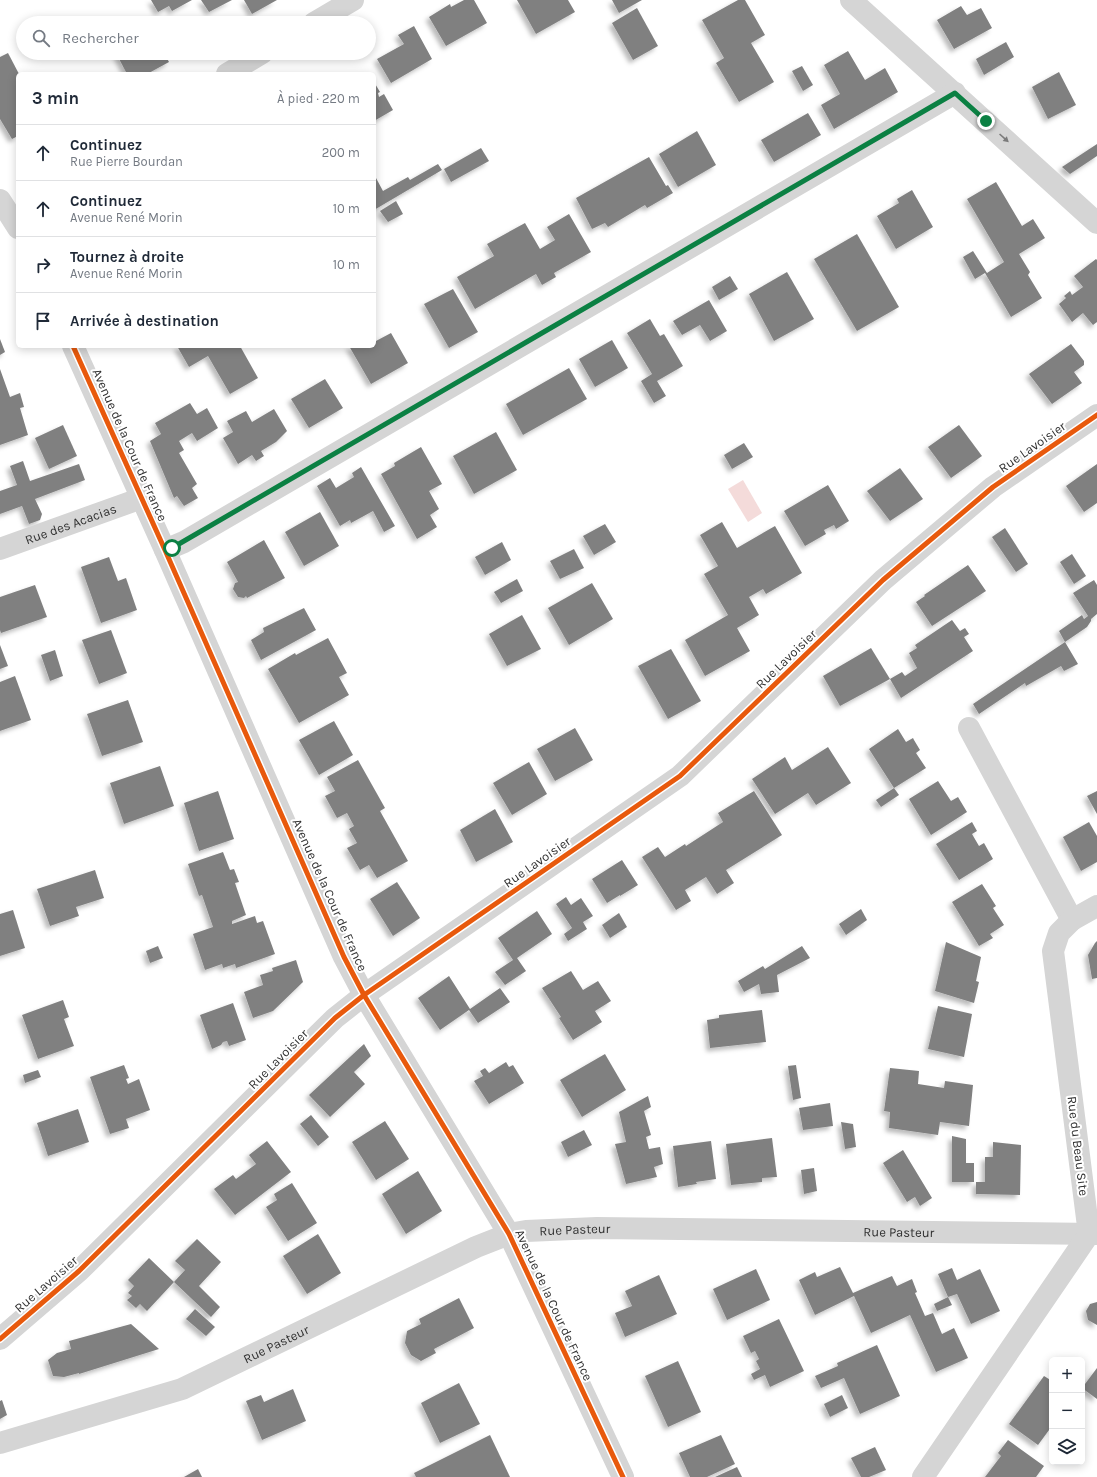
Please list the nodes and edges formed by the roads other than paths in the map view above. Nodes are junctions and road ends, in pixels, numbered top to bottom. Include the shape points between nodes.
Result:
1 (353, 0) edge
2 (851, 0) edge
3 (326, 16) edge
4 (250, 60) edge
5 (230, 72) edge
6 (955, 93) junction
7 (7, 200) edge
8 (16, 223) edge
9 (1097, 223) edge
10 (75, 348) edge
11 (1097, 415) edge
12 (142, 498) junction
13 (0, 549) edge
14 (165, 550) junction
15 (969, 728) dead end
16 (1097, 906) edge
17 (1072, 920) junction
18 (364, 995) junction
19 (509, 1234) junction
20 (1093, 1234) edge
21 (0, 1339) edge
22 (0, 1443) edge
23 (623, 1477) edge
24 (923, 1477) edge

1 - 3 street
2 - 6 street
4 - 5 street
6 -> 9 street
6 - 14 street via 184,542
7 - 8 street
10 - 12 street, Avenue de la Cour de France
11 - 18 street, Rue Lavoisier via 993,487 883,580 680,776
12 - 13 street, Rue des Acacias
12 - 14 street, Avenue de la Cour de France
14 - 18 street, Avenue de la Cour de France via 344,957
15 - 17 street
16 - 17 street, Rue du Beau Site
17 - 20 street, Rue du Beau Site via 1059,933 1053,951
18 - 19 street, Avenue de la Cour de France
18 - 21 street, Rue Lavoisier via 335,1018 79,1271
19 - 20 street, Rue Pasteur via 597,1228
19 - 22 street, Rue Pasteur via 476,1247 182,1389
19 - 23 street, Avenue de la Cour de France
20 - 24 street

